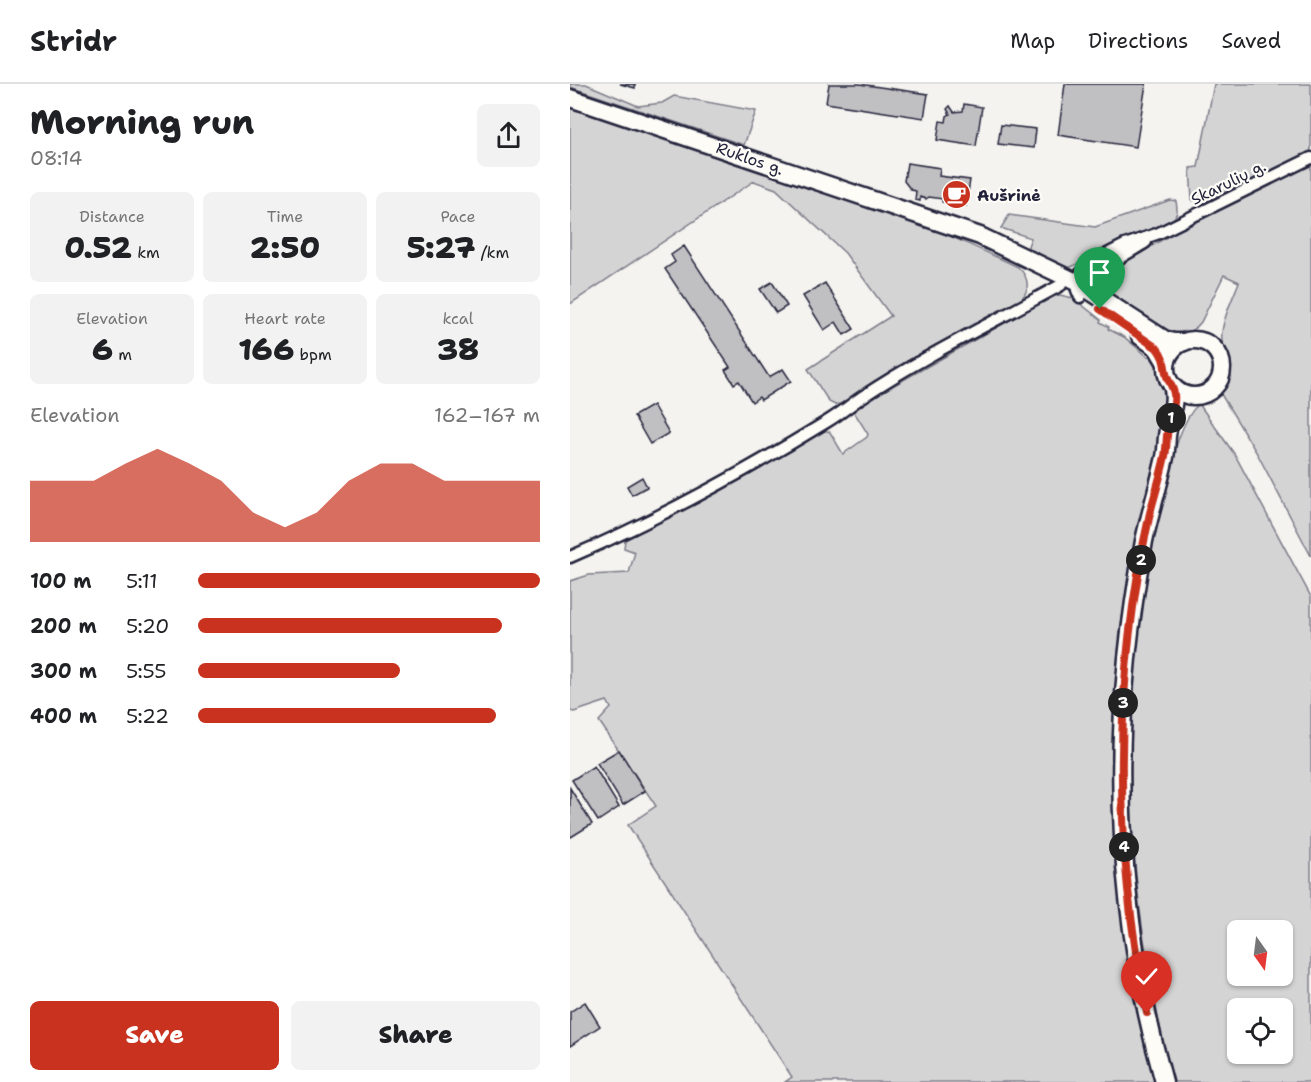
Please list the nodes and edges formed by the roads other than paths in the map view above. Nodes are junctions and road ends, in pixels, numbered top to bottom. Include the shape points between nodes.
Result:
1 (570, 98) edge
2 (1311, 158) edge
3 (1159, 233) junction
4 (1072, 288) junction
5 (1104, 299) junction
6 (1184, 342) junction
7 (1166, 363) junction
8 (1172, 385) junction
9 (1200, 396) junction
10 (1165, 456) junction
11 (570, 557) edge
12 (1164, 1082) edge

1 - 4 main road, Ruklos g. via 930,219
2 - 3 street, Skarulių g.
3 - 4 street, Skarulių g. via 1092,262
3 - 5 street, Skarulių g. via 1101,274 1099,291
4 - 5 main road
4 - 7 main road via 1157,348
4 - 11 street, Skarulių g. via 921,362 831,420 698,495
5 - 6 main road via 1164,339
6 - 7 main road via 1172,350
6 - 9 main road via 1205,342 1221,358 1219,382
7 - 8 main road via 1166,375
8 - 9 main road via 1184,394
8 - 10 main road via 1174,404
9 - 10 main road via 1186,407
10 - 12 main road via 1144,541 1133,609 1124,687 1121,777 1132,927

